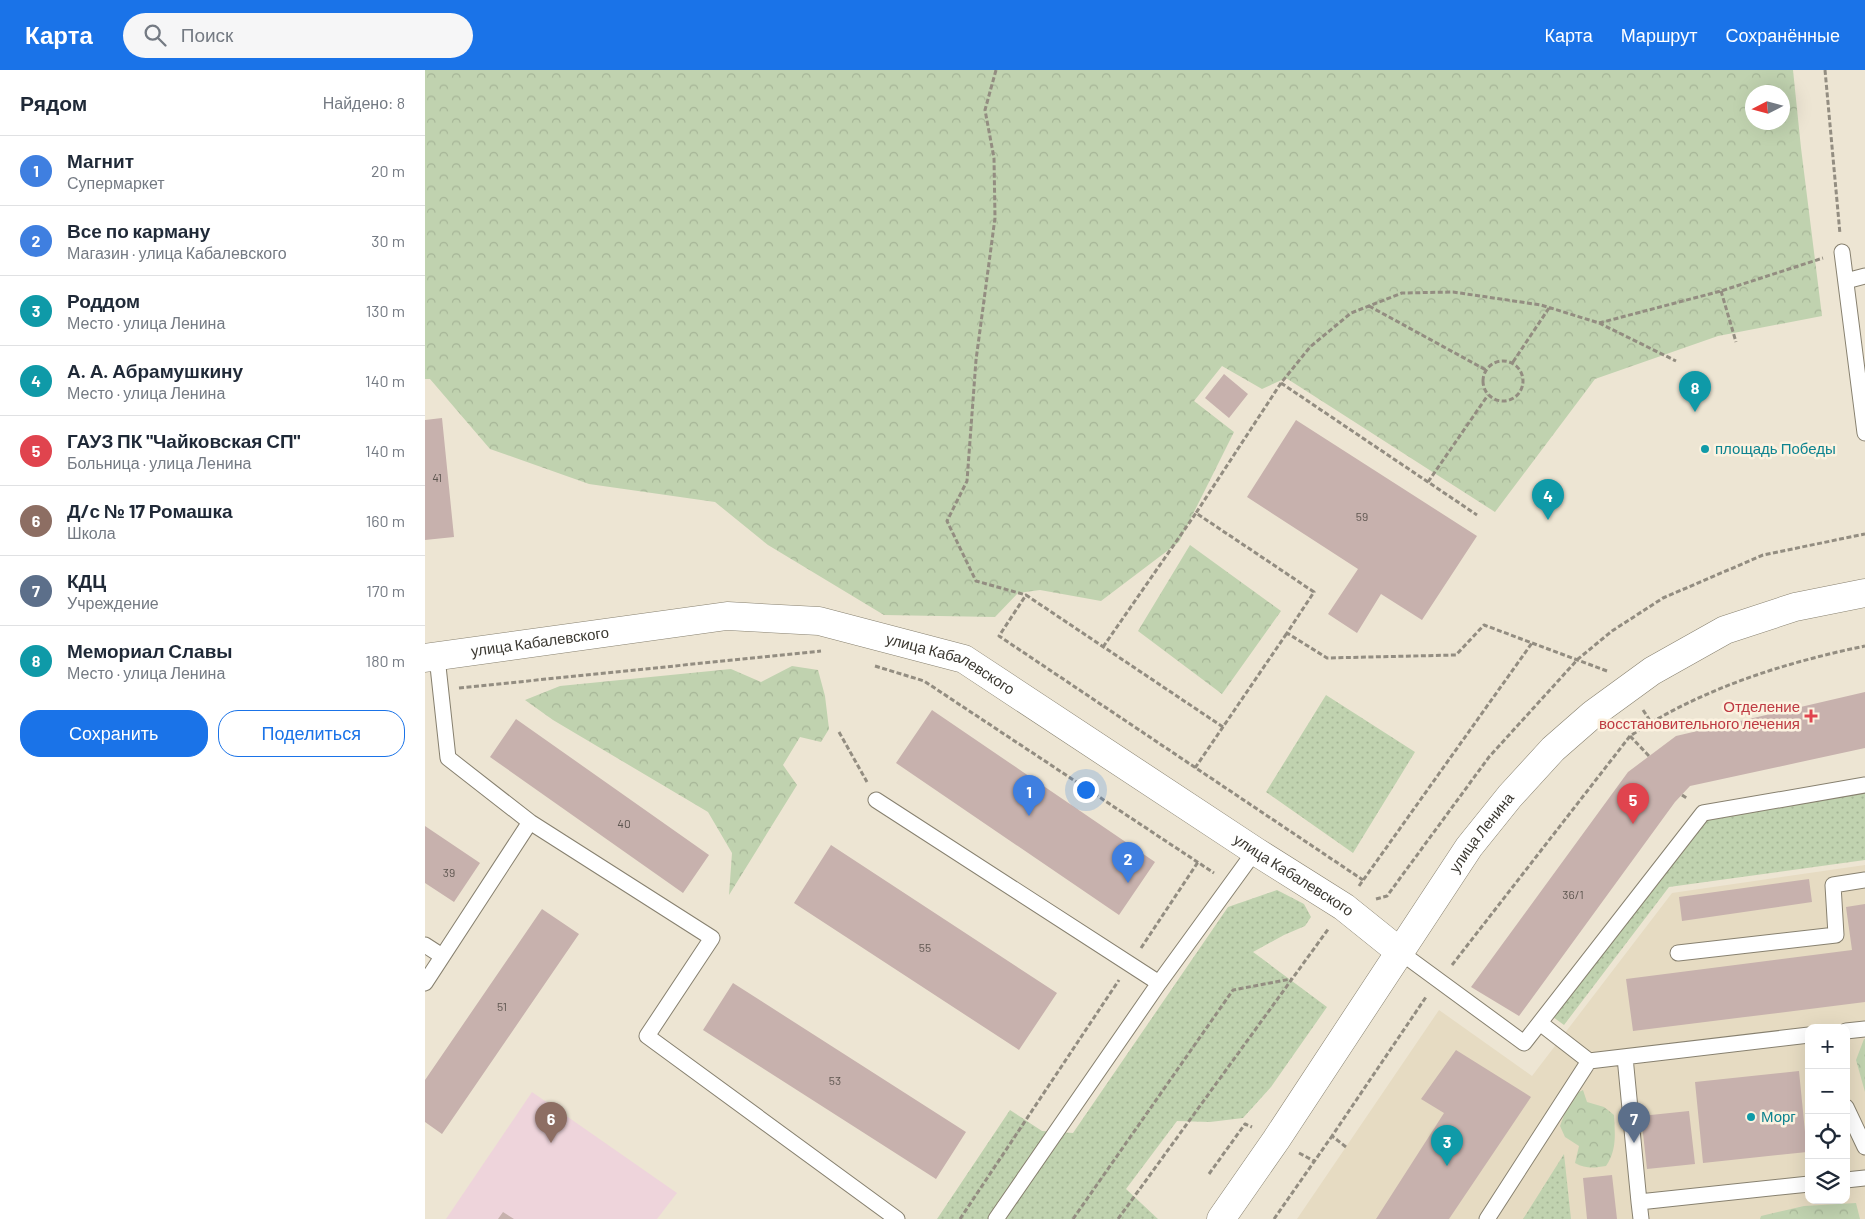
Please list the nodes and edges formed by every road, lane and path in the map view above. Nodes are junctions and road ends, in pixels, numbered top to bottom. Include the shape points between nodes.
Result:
1 (996, 70) edge
2 (1825, 70) edge
3 (1842, 252) junction
4 (1865, 276) edge
5 (1846, 281) junction
6 (1721, 291) junction
7 (1369, 306) junction
8 (1549, 308) junction
9 (1599, 323) junction
10 (1736, 342) dead end
11 (1676, 361) dead end
12 (1513, 362) junction
13 (1486, 370) junction
14 (1281, 383) junction
15 (1489, 395) junction
16 (1865, 433) edge
17 (1428, 482) junction
18 (1196, 513) junction
19 (1477, 515) dead end
20 (1865, 534) edge
21 (1865, 594) edge
22 (1026, 595) junction
23 (1287, 634) junction
24 (1532, 643) junction
25 (1103, 646) junction
26 (1865, 646) edge
27 (825, 651) dead end
28 (431, 658) edge
29 (1577, 659) junction
30 (870, 664) dead end
31 (1627, 689) junction
32 (440, 690) junction
33 (1651, 722) junction
34 (1223, 727) junction
35 (839, 732) dead end
36 (1630, 736) junction
37 (1649, 756) dead end
38 (1195, 768) junction
39 (1865, 785) edge
40 (876, 800) joint
41 (530, 822) junction
42 (1255, 851) junction
43 (1199, 862) junction
44 (1363, 880) junction
45 (1865, 880) edge
46 (1231, 885) junction
47 (1344, 907) junction
48 (425, 945) edge
49 (1400, 952) junction
50 (1679, 953) dead end
51 (442, 956) junction
52 (1130, 964) junction
53 (1291, 978) junction
54 (1440, 981) junction
55 (425, 982) edge
56 (1159, 983) junction
57 (1540, 1023) junction
58 (1865, 1028) edge
59 (1850, 1030) edge
60 (1805, 1034) edge
61 (1625, 1057) junction
62 (1589, 1061) junction
63 (1849, 1114) edge
64 (1331, 1136) junction
65 (1346, 1147) dead end
66 (1865, 1147) edge
67 (1865, 1178) edge
68 (1850, 1180) edge
69 (1805, 1184) edge
70 (1639, 1202) junction
71 (897, 1219) edge
72 (960, 1219) edge
73 (996, 1219) edge
74 (1073, 1219) edge
75 (1119, 1219) edge
76 (1221, 1219) edge
77 (1274, 1219) edge
78 (1487, 1219) edge
79 (1641, 1219) edge

1 - 22 path via 985,110 995,158 995,218 976,360 967,482 947,521 976,580
2 - 3 path
3 - 5 lane
3 - 6 path
4 - 5 lane
5 - 16 lane
6 - 9 path
6 - 10 path
7 - 8 path via 1402,293 1453,292
7 - 13 path
7 - 14 path via 1351,313 1311,348
8 - 9 path
8 - 12 path
9 - 11 path
12 - 13 path via 1504,360 1491,364
12 - 15 path via 1523,378 1520,392 1510,400 1499,401
13 - 15 path via 1483,385
14 - 17 path
14 - 18 path
15 - 17 path
17 - 19 path
18 - 23 path via 1314,592
18 - 25 path
20 - 29 path via 1763,555 1663,598
21 - 31 street, улица Ленина via 1795,607 1725,630 1652,671
22 - 25 path
22 - 38 path via 999,636
23 - 24 path via 1327,658 1456,655 1484,625
23 - 34 path
24 - 29 path
24 - 44 path
25 - 34 path
26 - 33 path via 1819,656 1716,689
27 - 32 path
28 - 32 lane
28 - 42 street, улица Кабалевского via 727,616 819,621 963,659
29 - 31 path via 1613,672
29 - 47 path via 1489,757 1387,896
30 - 43 path via 924,681
31 - 33 path
31 - 49 street, улица Ленина via 1553,749 1510,796 1469,847
32 - 41 lane via 447,758
33 - 36 path
34 - 38 path
35 - 40 path
36 - 37 path
36 - 54 path
38 - 44 path
39 - 57 lane via 1703,813
40 - 52 lane
41 - 51 lane
41 - 71 lane via 712,938 647,1036
42 - 46 lane
42 - 47 street, улица Кабалевского
43 - 46 path
43 - 52 path
44 - 47 path
45 - 50 lane via 1833,884 1836,935
46 - 56 lane
47 - 49 street, улица Кабалевского
47 - 53 path
48 - 51 lane
49 - 54 lane
49 - 76 street, улица Ленина
51 - 55 lane
52 - 56 lane
52 - 72 path
53 - 74 path via 1233,990
53 - 75 path
54 - 57 lane via 1524,1043
54 - 64 path via 1423,1000
56 - 73 lane
57 - 62 lane
58 - 59 lane
60 - 61 lane
61 - 62 lane
61 - 70 lane
62 - 78 lane
63 - 66 lane
64 - 65 path
64 - 77 path
67 - 68 lane
69 - 70 lane
70 - 79 lane

